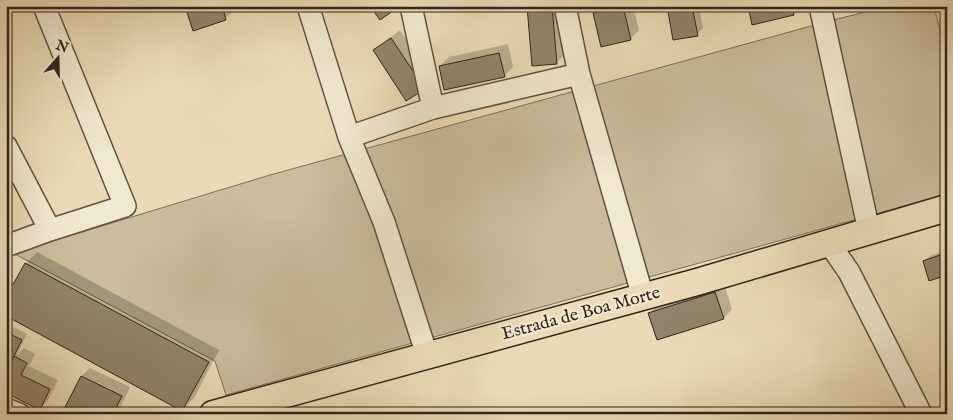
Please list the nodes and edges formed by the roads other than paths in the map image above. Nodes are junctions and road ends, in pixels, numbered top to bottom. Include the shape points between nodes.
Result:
1 (44, 6) edge
2 (308, 6) edge
3 (411, 6) edge
4 (565, 6) edge
5 (820, 6) edge
6 (579, 74) junction
7 (434, 108) junction
8 (349, 137) junction
9 (6, 146) edge
10 (947, 208) edge
11 (50, 230) junction
12 (870, 231) junction
13 (830, 243) junction
14 (6, 246) edge
15 (643, 297) junction
16 (427, 355) junction
17 (6, 409) edge
18 (20, 414) edge
19 (213, 414) edge
20 (921, 414) edge

1 - 11 street via 125,206
2 - 8 street
3 - 7 street
4 - 6 street
5 - 12 street
6 - 7 street
6 - 15 street
7 - 8 street
8 - 16 street via 384,222
9 - 11 street
10 - 12 main road, Estrada de Boa Morte
11 - 14 street
12 - 13 main road, Estrada de Boa Morte
13 - 15 main road, Estrada de Boa Morte
13 - 20 street via 849,272
15 - 16 main road, Estrada de Boa Morte
16 - 19 main road, Estrada de Boa Morte
17 - 18 street

